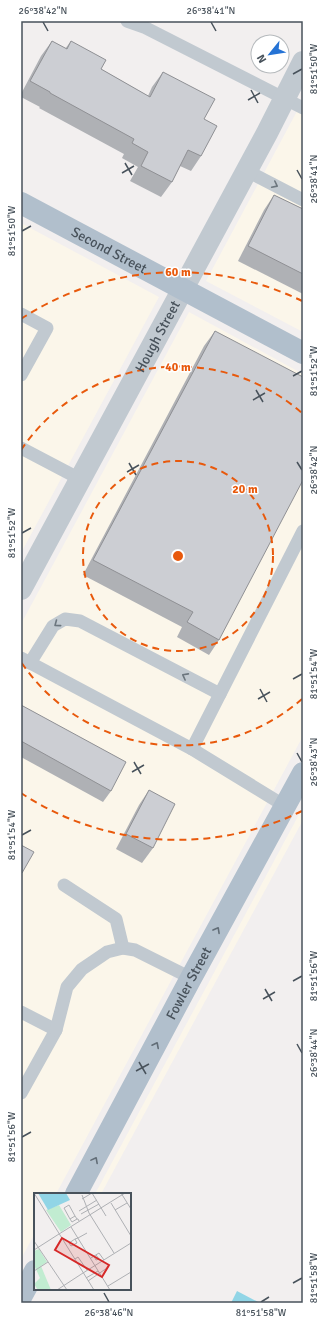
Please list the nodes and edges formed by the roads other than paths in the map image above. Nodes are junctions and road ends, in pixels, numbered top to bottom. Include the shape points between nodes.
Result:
1 (127, 21) edge
2 (303, 62) edge
3 (294, 103) edge
4 (246, 171) junction
5 (303, 200) edge
6 (21, 203) edge
7 (183, 289) junction
8 (21, 314) edge
9 (303, 353) edge
10 (21, 375) edge
11 (21, 448) edge
12 (80, 479) junction
13 (303, 531) edge
14 (21, 588) edge
15 (26, 660) edge
16 (220, 694) junction
17 (192, 749) junction
18 (303, 773) edge
19 (285, 806) junction
20 (64, 885) dead end
21 (123, 948) junction
22 (191, 978) junction
23 (21, 1012) edge
24 (56, 1030) junction
25 (21, 1093) edge
26 (77, 1193) edge
27 (34, 1273) edge
28 (21, 1297) edge

1 - 3 lane via 144,27
2 - 3 street, Hough Street
3 - 4 street, Hough Street
4 -> 5 lane
4 - 7 street, Hough Street
6 - 7 main road, Second Street
7 - 9 main road, Second Street
7 - 12 street, Hough Street
8 - 10 lane via 47,328
11 - 12 lane
12 - 14 street, Hough Street
13 - 16 lane
16 -> 15 lane via 80,621 65,619 53,626
15 - 17 lane
16 - 17 lane
17 - 19 lane
18 - 19 main road, Fowler Street
22 -> 19 main road, Fowler Street
20 - 21 lane via 116,919
21 - 22 lane via 135,950
21 - 24 lane via 107,952 82,969 67,987
26 -> 22 main road, Fowler Street
23 - 24 lane
24 - 25 lane
27 - 28 main road

